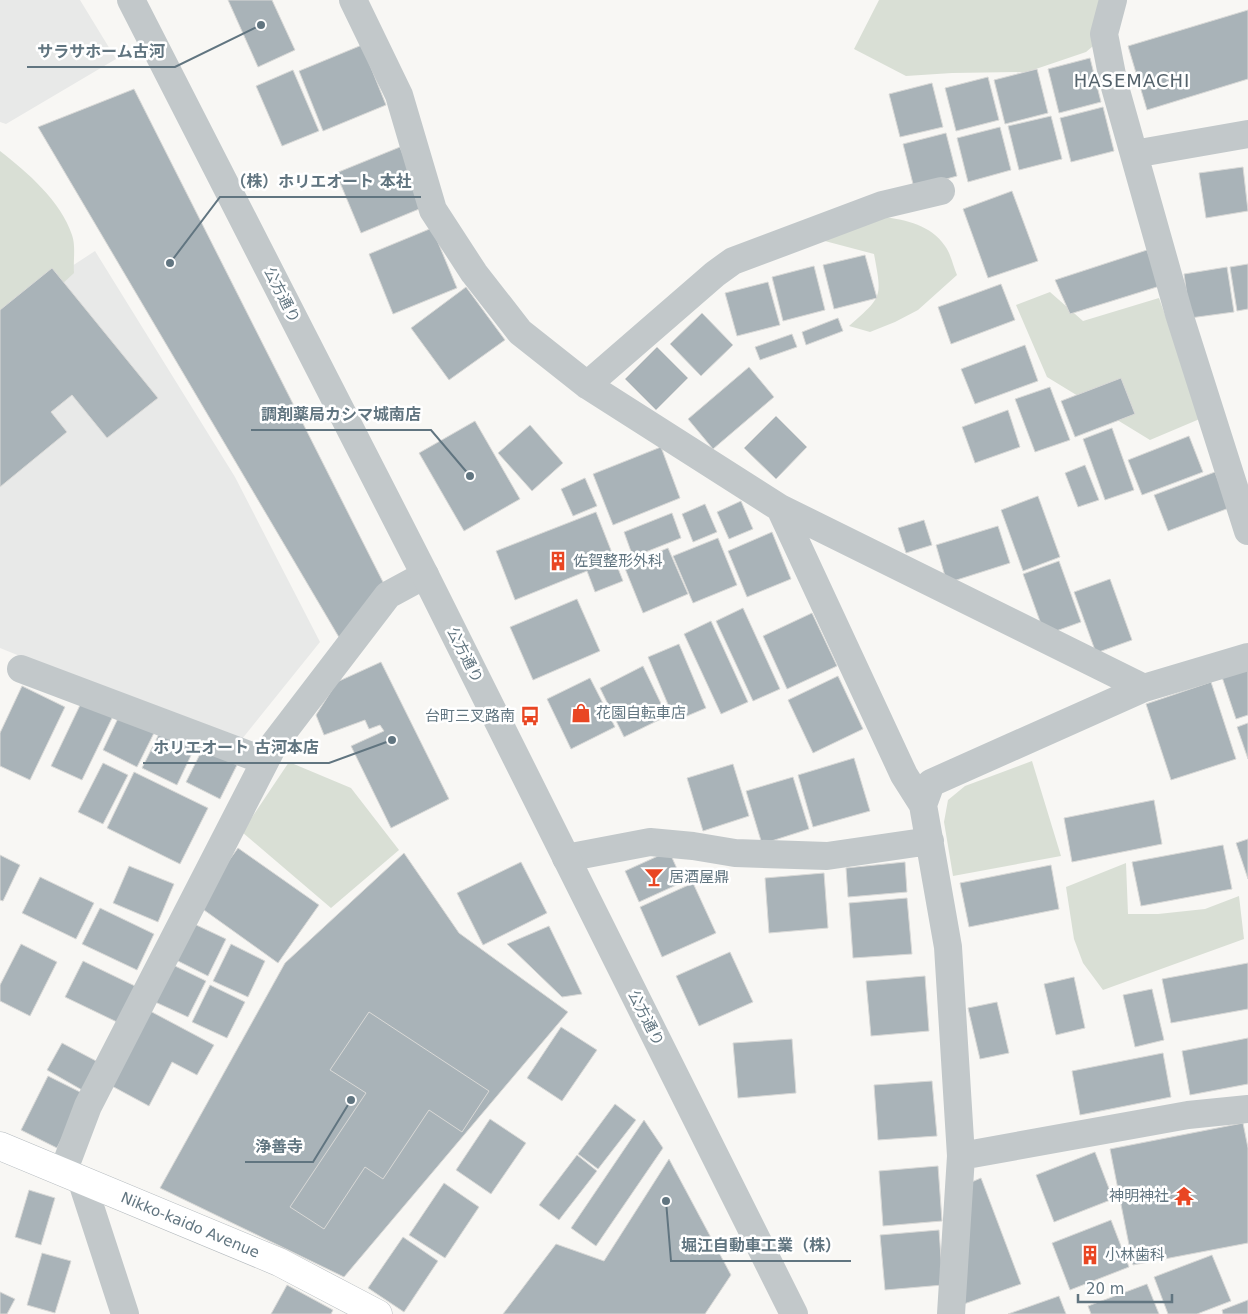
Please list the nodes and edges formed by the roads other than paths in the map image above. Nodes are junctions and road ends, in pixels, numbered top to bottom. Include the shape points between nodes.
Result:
1 (131, 0) edge
2 (353, 0) edge
3 (1112, 0) edge
4 (1248, 134) edge
5 (1134, 154) junction
6 (942, 191) dead end
7 (587, 385) junction
8 (780, 508) junction
9 (1248, 531) edge
10 (425, 575) junction
11 (1248, 657) edge
12 (21, 669) dead end
13 (1144, 688) junction
14 (265, 761) junction
15 (923, 805) junction
16 (930, 841) junction
17 (566, 858) junction
18 (1248, 1109) edge
19 (0, 1146) edge
20 (961, 1156) junction
21 (72, 1177) junction
22 (124, 1314) edge
23 (378, 1314) edge
24 (794, 1314) edge
25 (951, 1314) edge

1 - 10 street, 公方通り
2 - 7 street via 400,95 433,210 474,273 520,332
3 - 5 street via 1104,34 1112,80
4 - 5 street
5 - 9 street via 1179,314
6 - 7 street via 882,205 733,261
7 - 8 street
8 - 13 street
8 - 15 street via 904,775
10 - 14 street via 388,595 274,744
10 - 17 street, 公方通り
11 - 13 street
12 - 14 street
13 - 15 street via 931,783
14 - 21 street via 88,1106
15 - 16 street
16 - 17 street via 827,856 735,854 650,842
16 - 20 street via 948,948
17 - 24 street, 公方通り
18 - 20 street via 1188,1115
19 - 21 main road, Nikko-kaido Avenue
20 - 25 street
21 - 22 street
21 - 23 main road, Nikko-kaido Avenue via 279,1262

